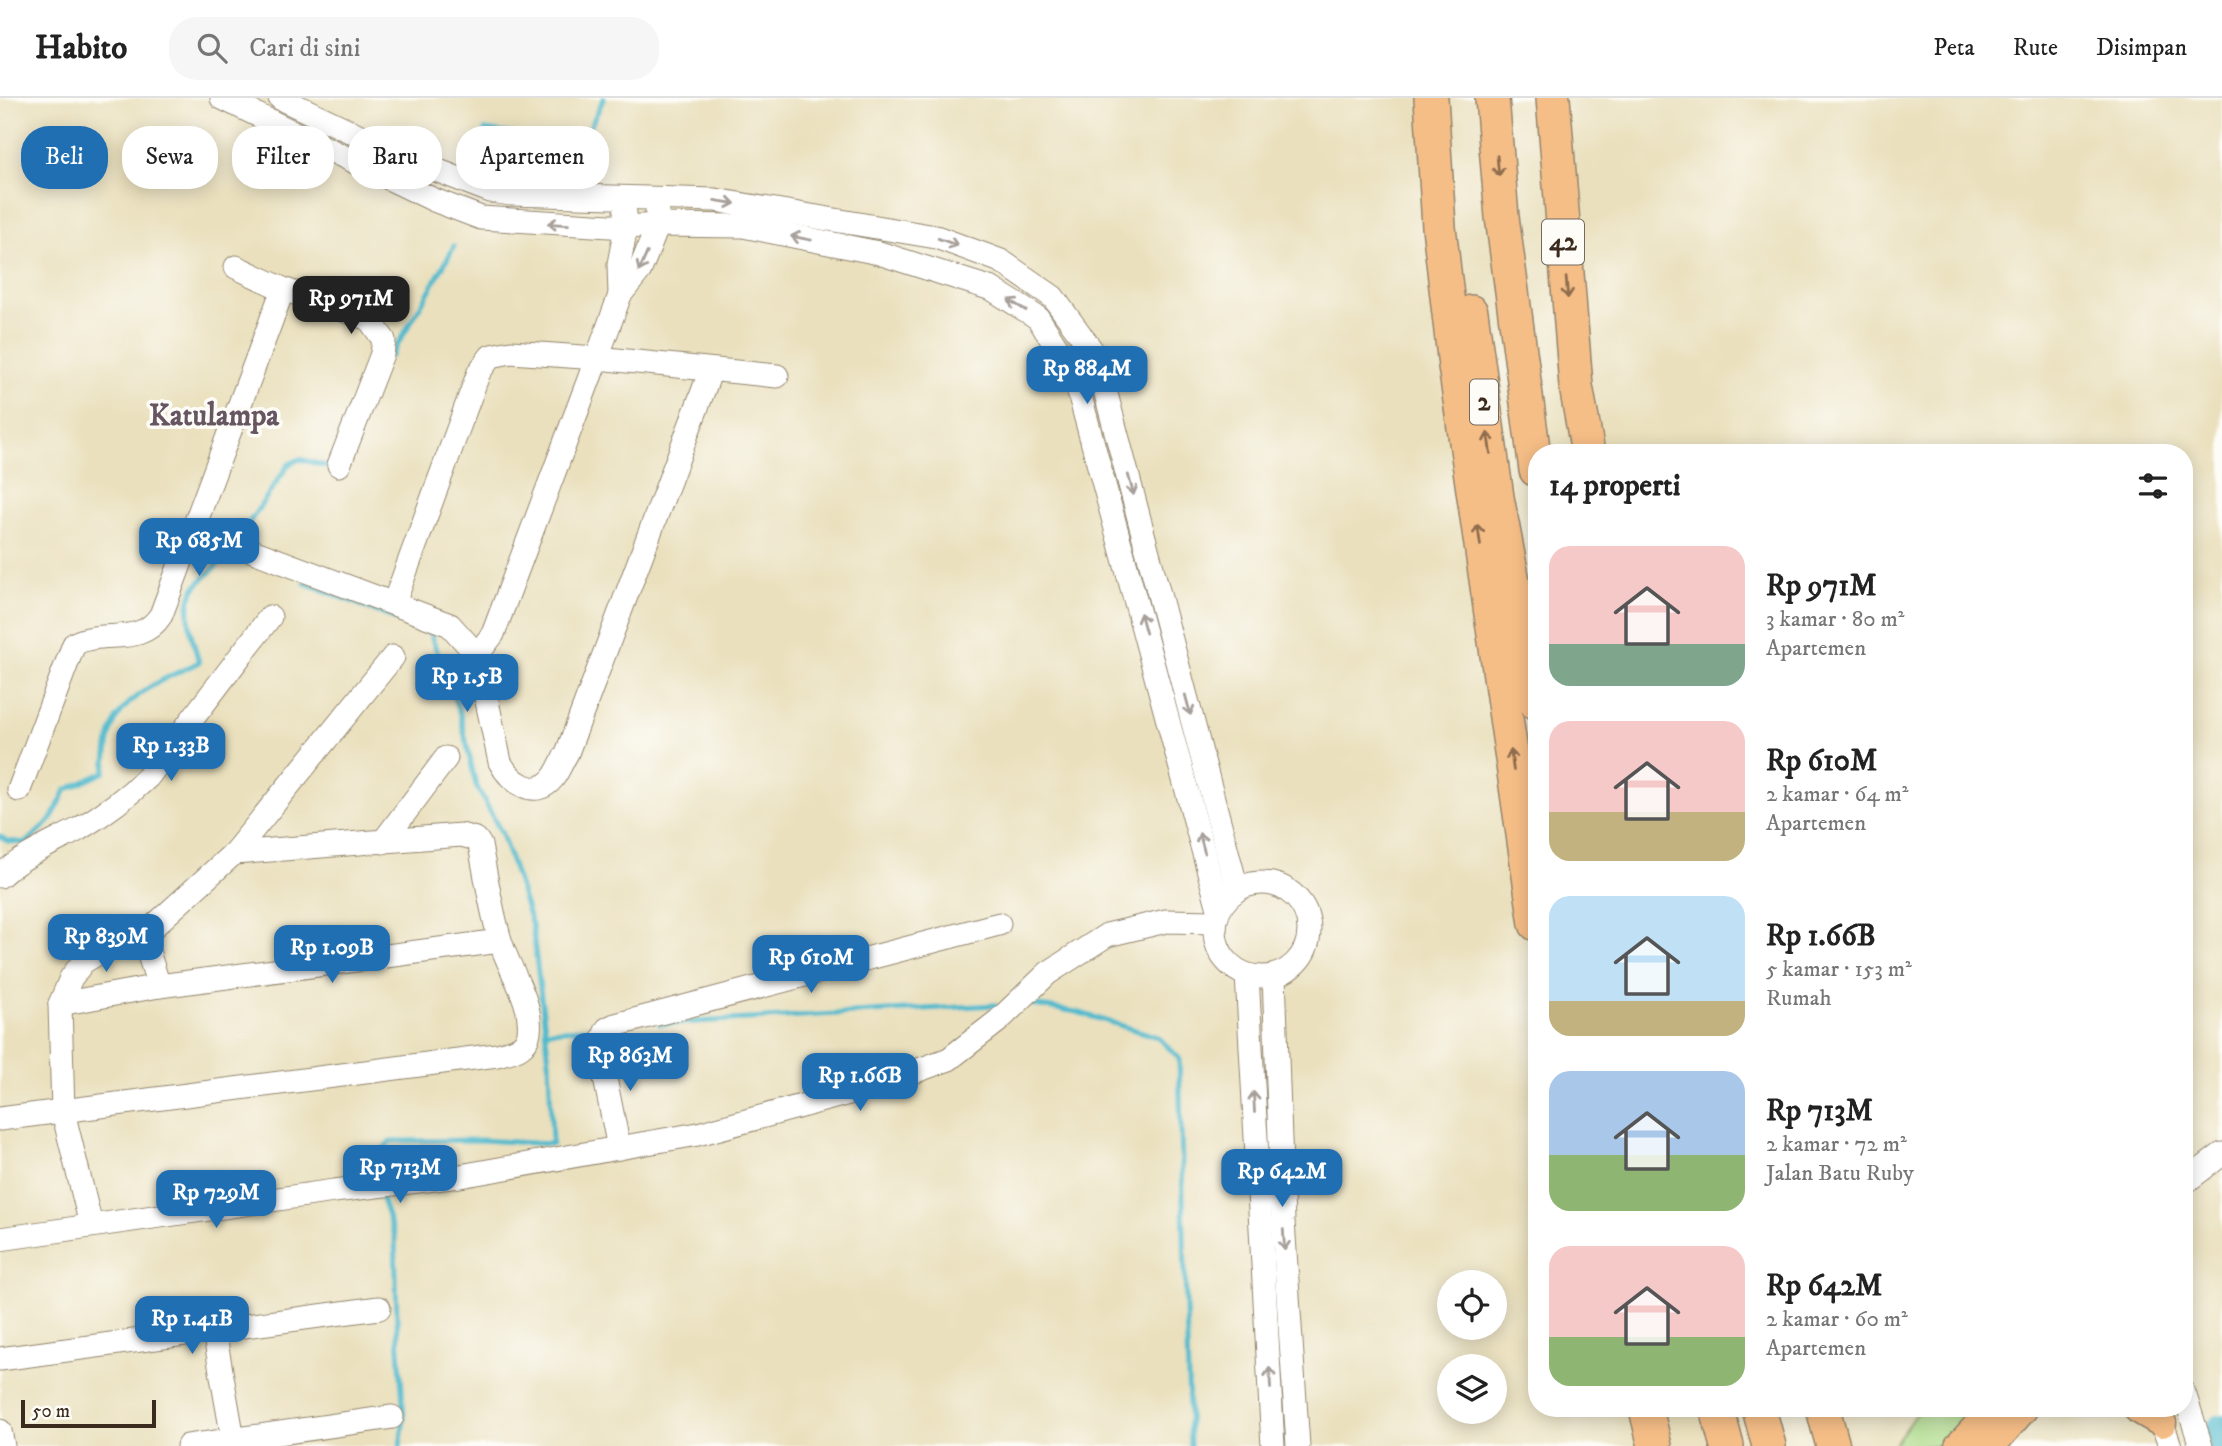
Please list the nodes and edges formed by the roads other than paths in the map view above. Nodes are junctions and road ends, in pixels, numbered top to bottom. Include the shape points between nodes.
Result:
1 (222, 98) edge
2 (280, 98) edge
3 (1431, 98) edge
4 (1448, 98) edge
5 (1492, 98) edge
6 (1553, 98) edge
7 (511, 194) junction
8 (657, 198) junction
9 (624, 199) junction
10 (509, 221) junction
11 (658, 225) junction
12 (626, 227) junction
13 (236, 267) dead end
14 (283, 289) junction
15 (620, 295) junction
16 (597, 358) junction
17 (711, 370) junction
18 (777, 376) dead end
19 (1120, 444) junction
20 (1533, 444) edge
21 (1586, 444) edge
22 (1097, 451) junction
23 (339, 465) dead end
24 (194, 529) junction
25 (394, 603) junction
26 (270, 617) dead end
27 (477, 655) junction
28 (393, 656) dead end
29 (1528, 661) edge
30 (446, 758) dead end
31 (19, 790) dead end
32 (383, 842) junction
33 (234, 853) junction
34 (1528, 869) edge
35 (0, 876) edge
36 (1237, 890) junction
37 (1217, 916) junction
38 (999, 924) dead end
39 (143, 936) junction
40 (500, 941) junction
41 (1247, 975) junction
42 (1274, 976) junction
43 (159, 986) junction
44 (60, 1004) junction
45 (63, 1112) junction
46 (0, 1119) edge
47 (619, 1148) junction
48 (2220, 1156) edge
49 (2193, 1176) edge
50 (91, 1225) junction
51 (0, 1239) edge
52 (379, 1308) dead end
53 (214, 1331) junction
54 (0, 1359) edge
55 (392, 1417) dead end
56 (1648, 1417) edge
57 (1719, 1417) edge
58 (1761, 1417) edge
59 (1825, 1417) edge
60 (1986, 1417) edge
61 (2016, 1417) edge
62 (2191, 1417) edge
63 (0, 1431) edge
64 (233, 1439) junction
65 (3, 1446) edge
66 (188, 1446) edge
67 (1273, 1446) edge
68 (1298, 1446) edge
69 (1655, 1446) edge
70 (1727, 1446) edge
71 (1769, 1446) edge
72 (1833, 1446) edge
73 (1959, 1446) edge
74 (1991, 1446) edge
75 (2201, 1446) edge

1 - 10 street via 434,200 481,218
2 - 7 street via 413,161 490,191
34 -> 3 highway via 1455,366 1439,227
29 -> 4 highway, 2 via 1497,497 1457,215
5 -> 20 highway, 2 via 1502,217
6 -> 21 highway, 42 via 1576,386
7 - 9 street
7 - 10 street
8 - 9 street
8 - 11 street
8 -> 19 street via 715,200 936,237 1001,261 1053,297 1096,356
9 - 12 street
12 -> 10 street
11 - 12 street
11 -> 15 street via 640,270
22 -> 11 street via 1074,374 1038,318 992,289 879,253 743,226
12 - 15 street via 619,264
13 - 14 street
14 - 23 street via 369,319 384,340
14 - 24 street
15 - 16 street
16 - 17 street
16 - 25 street via 511,352 491,356 479,372
16 - 27 street via 493,634
17 - 18 street
17 - 27 street via 567,753 552,780 537,788 521,786 507,776 500,762
19 - 22 street
19 -> 36 street
37 -> 22 street
24 - 25 street
24 - 31 street via 154,626 139,635 85,638 74,644
25 - 27 street via 450,625
26 - 35 street via 148,777 104,813 28,854
28 - 33 street
30 - 32 street
32 - 33 street
32 - 40 street via 461,835 477,839
33 - 39 street
36 - 37 street via 1226,898
36 - 42 street via 1249,884 1276,885 1299,900 1306,911 1309,938 1305,951 1297,962
37 - 41 street via 1218,948 1225,960
37 - 47 street via 1166,921 1107,935 1048,973 949,1059 863,1090 698,1133
38 - 47 street via 607,1029 599,1048
39 - 43 street
39 - 44 street via 83,962
40 - 43 street
40 - 45 street via 529,1020 529,1033 516,1050
41 - 42 street
67 -> 41 street
42 -> 68 street via 1283,1222
43 - 44 street
44 - 45 street
45 - 46 street
45 - 50 street
47 - 50 street via 460,1176
48 - 49 street
50 - 51 street
52 - 53 street
53 - 54 street
53 - 64 street
55 - 64 street
56 - 69 highway
57 - 70 highway
58 - 71 highway
59 - 72 highway
60 - 73 main road
61 - 74 main road
62 - 75 street
63 - 65 street
64 - 66 street

